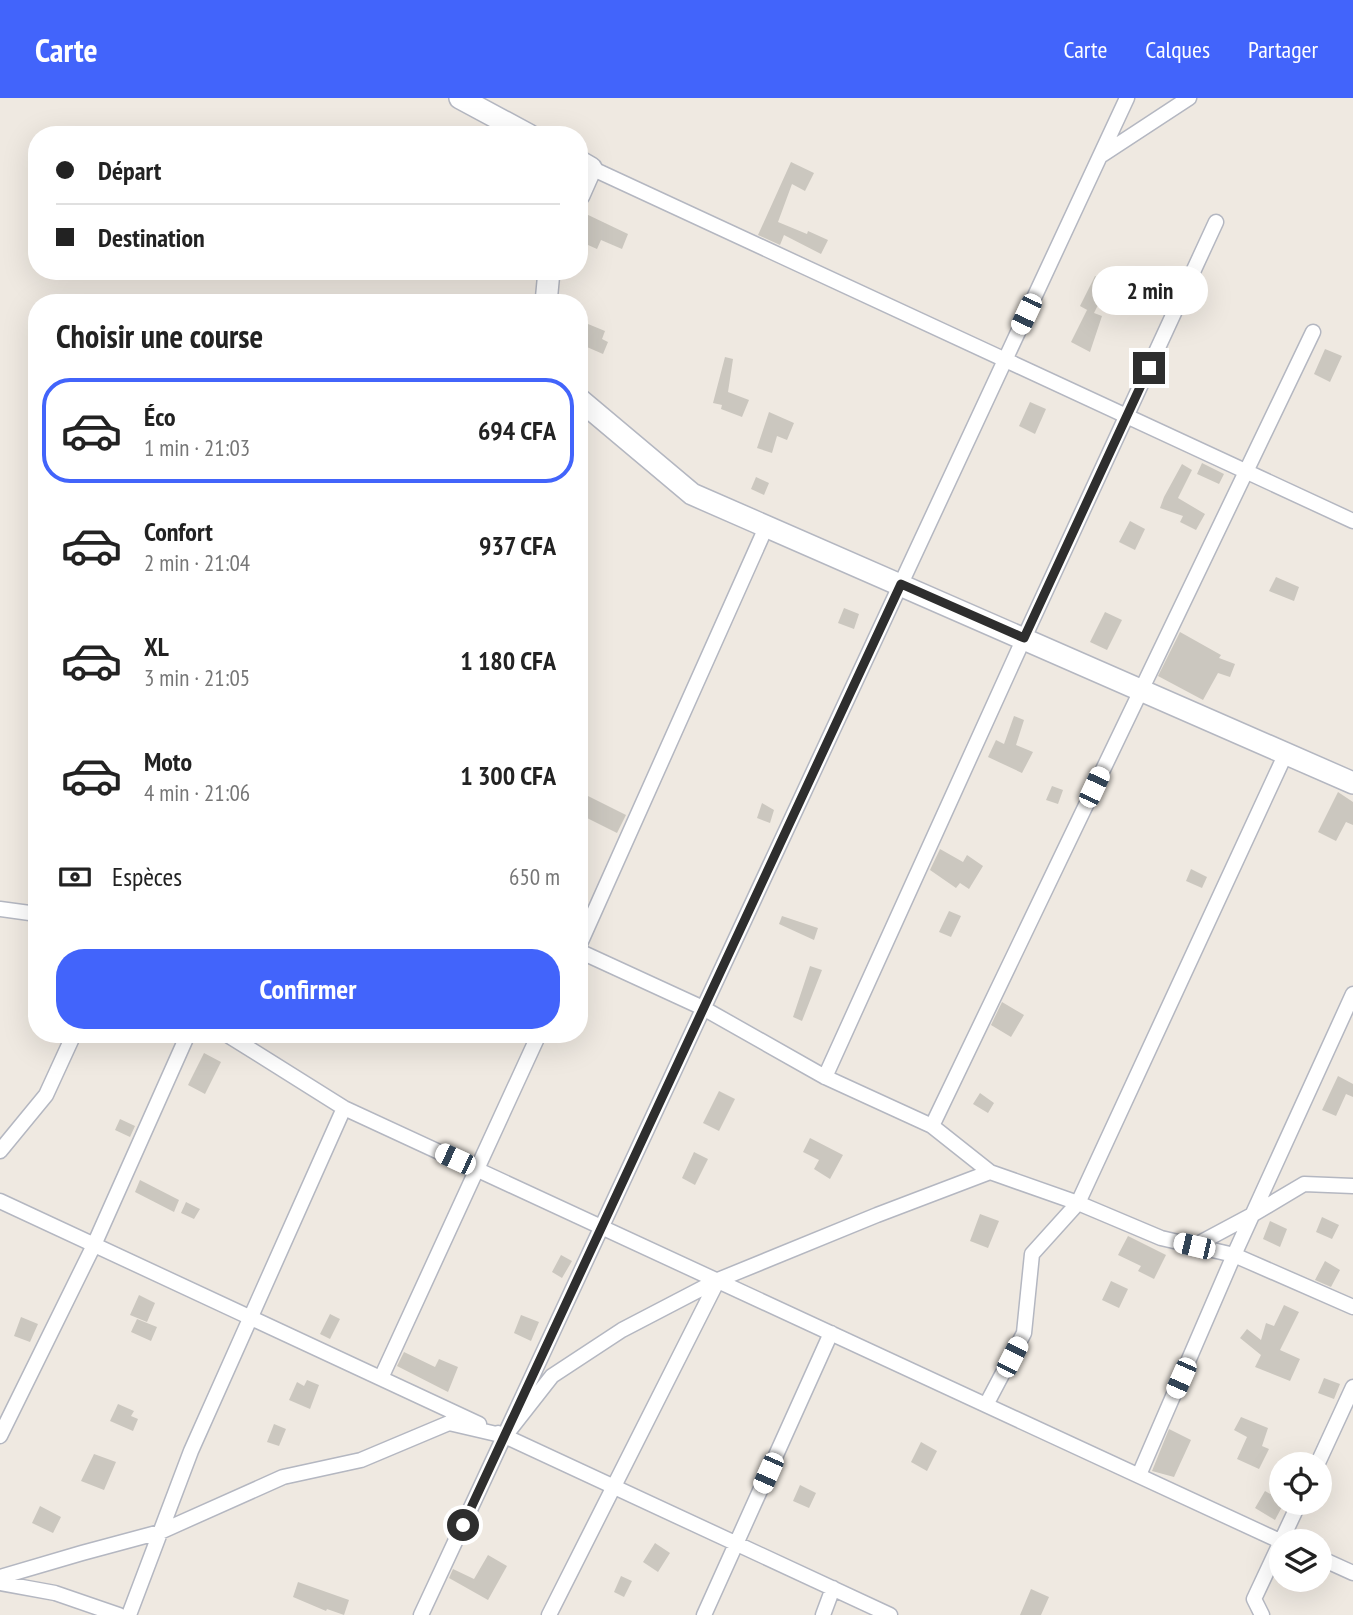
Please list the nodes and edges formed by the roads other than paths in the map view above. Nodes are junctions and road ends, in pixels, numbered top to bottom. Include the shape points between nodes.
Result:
1 (460, 98) edge
2 (1127, 98) edge
3 (1189, 98) edge
4 (512, 126) edge
5 (1100, 156) junction
6 (588, 165) edge
7 (1216, 222) dead end
8 (1312, 332) dead end
9 (1005, 360) junction
10 (588, 407) edge
11 (1126, 416) junction
12 (1245, 472) junction
13 (1353, 522) edge
14 (767, 525) junction
15 (901, 584) junction
16 (1024, 638) junction
17 (1141, 690) junction
18 (1286, 753) junction
19 (1353, 783) edge
20 (0, 909) edge
21 (28, 913) edge
22 (588, 928) edge
23 (588, 952) edge
24 (1353, 994) edge
25 (703, 1008) junction
26 (70, 1043) edge
27 (184, 1043) edge
28 (240, 1043) edge
29 (535, 1043) edge
30 (825, 1077) junction
31 (344, 1108) junction
32 (932, 1126) junction
33 (0, 1151) edge
34 (477, 1169) junction
35 (990, 1172) junction
36 (1353, 1186) edge
37 (0, 1201) edge
38 (1078, 1203) junction
39 (1252, 1215) junction
40 (602, 1227) junction
41 (94, 1245) junction
42 (1194, 1246) junction
43 (1234, 1255) junction
44 (718, 1280) junction
45 (1353, 1307) edge
46 (250, 1318) junction
47 (831, 1333) junction
48 (381, 1378) junction
49 (1353, 1387) edge
50 (986, 1405) junction
51 (0, 1436) edge
52 (505, 1436) junction
53 (1323, 1452) edge
54 (1139, 1475) junction
55 (614, 1487) junction
56 (160, 1532) junction
57 (1269, 1536) edge
58 (736, 1543) junction
59 (1332, 1563) edge
60 (1269, 1567) edge
61 (1353, 1573) edge
62 (0, 1577) edge
63 (0, 1583) edge
64 (832, 1588) junction
65 (119, 1615) edge
66 (129, 1615) edge
67 (421, 1615) edge
68 (549, 1615) edge
69 (704, 1615) edge
70 (823, 1615) edge
71 (890, 1615) edge
72 (1262, 1615) edge

1 - 4 street
2 - 5 street
3 - 5 street
5 - 9 street
6 - 9 street
7 - 11 street
8 - 12 street
9 - 11 street
9 - 15 street
10 - 14 street via 692,494
11 - 12 street
11 - 16 street
12 - 13 street
12 - 17 street
14 - 15 street
14 - 22 street
15 - 16 street
15 - 25 street
16 - 17 street
16 - 30 street
17 - 18 street
17 - 32 street
18 - 19 street
18 - 38 street
20 - 21 street
23 - 25 street
24 - 39 street
25 - 30 street
25 - 40 street
26 - 33 street via 47,1095
27 - 41 street
28 - 31 street
29 - 34 street
30 - 32 street
31 - 34 street
31 - 46 street
32 - 35 street
34 - 40 street
34 - 48 street
35 - 38 street
35 - 44 street
36 - 39 street via 1304,1184
37 - 41 street
38 - 42 street via 1161,1238
38 - 50 street via 1032,1254 1024,1332
39 - 42 street
39 - 43 street
40 - 44 street
40 - 52 street
41 - 46 street
41 - 51 street
42 - 43 street
43 - 45 street
43 - 54 street
44 - 47 street
44 - 52 street via 622,1330 552,1376
44 - 55 street
46 - 48 street
46 - 56 street
47 - 50 street
47 - 58 street
48 - 52 street
49 - 53 street
50 - 54 street
52 - 55 street
52 - 56 street via 449,1423 361,1460 283,1477
52 - 67 street
54 - 57 street
55 - 58 street
55 - 68 street
56 - 62 street
56 - 66 street
58 - 64 street
58 - 69 street
59 - 61 street
60 - 72 street via 1254,1599
63 - 65 street via 55,1593
64 - 70 street
64 - 71 street

